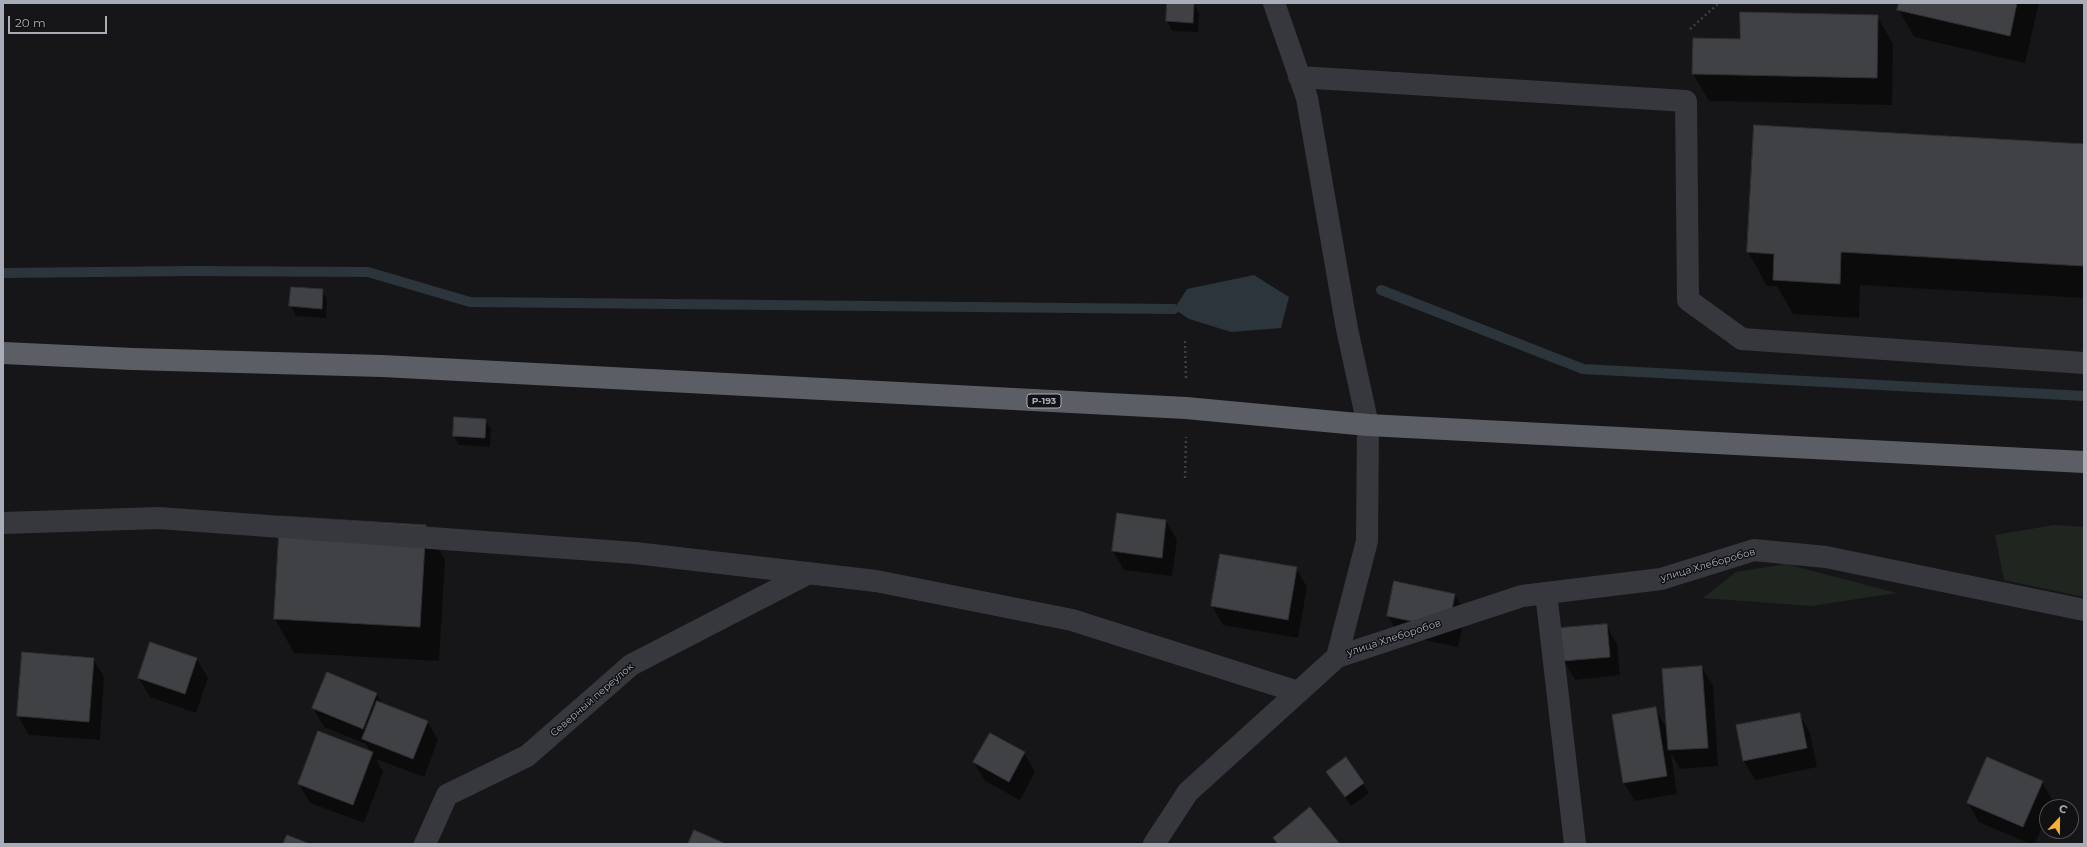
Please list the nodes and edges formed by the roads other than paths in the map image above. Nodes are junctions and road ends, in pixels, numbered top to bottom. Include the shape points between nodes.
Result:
1 (1274, 3) edge
2 (1299, 77) junction
3 (3, 353) edge
4 (2084, 364) edge
5 (1368, 425) junction
6 (2084, 462) edge
7 (3, 523) edge
8 (809, 573) junction
9 (1546, 593) junction
10 (2084, 610) edge
11 (1337, 657) junction
12 (1298, 692) junction
13 (425, 844) edge
14 (1154, 844) edge
15 (1575, 844) edge

1 - 2 street, улица Хлеборобов
2 - 4 street via 1686,101 1688,300 1742,339
2 - 5 street, улица Хлеборобов via 1307,98 1347,329
3 - 5 highway, Р-193 via 382,366 1178,408
5 - 6 highway, Р-193
5 - 11 street, улица Хлеборобов via 1367,541
7 - 8 street via 159,518 635,553
8 - 12 street via 876,581 1072,620
8 - 13 street, Северный переулок via 631,665 527,756 447,795
9 - 10 street, улица Хлеборобов via 1661,579 1754,550 1826,557
9 - 11 street, улица Хлеборобов via 1522,596
9 - 15 street
11 - 12 street, улица Хлеборобов
12 - 14 street, улица Хлеборобов via 1188,792

